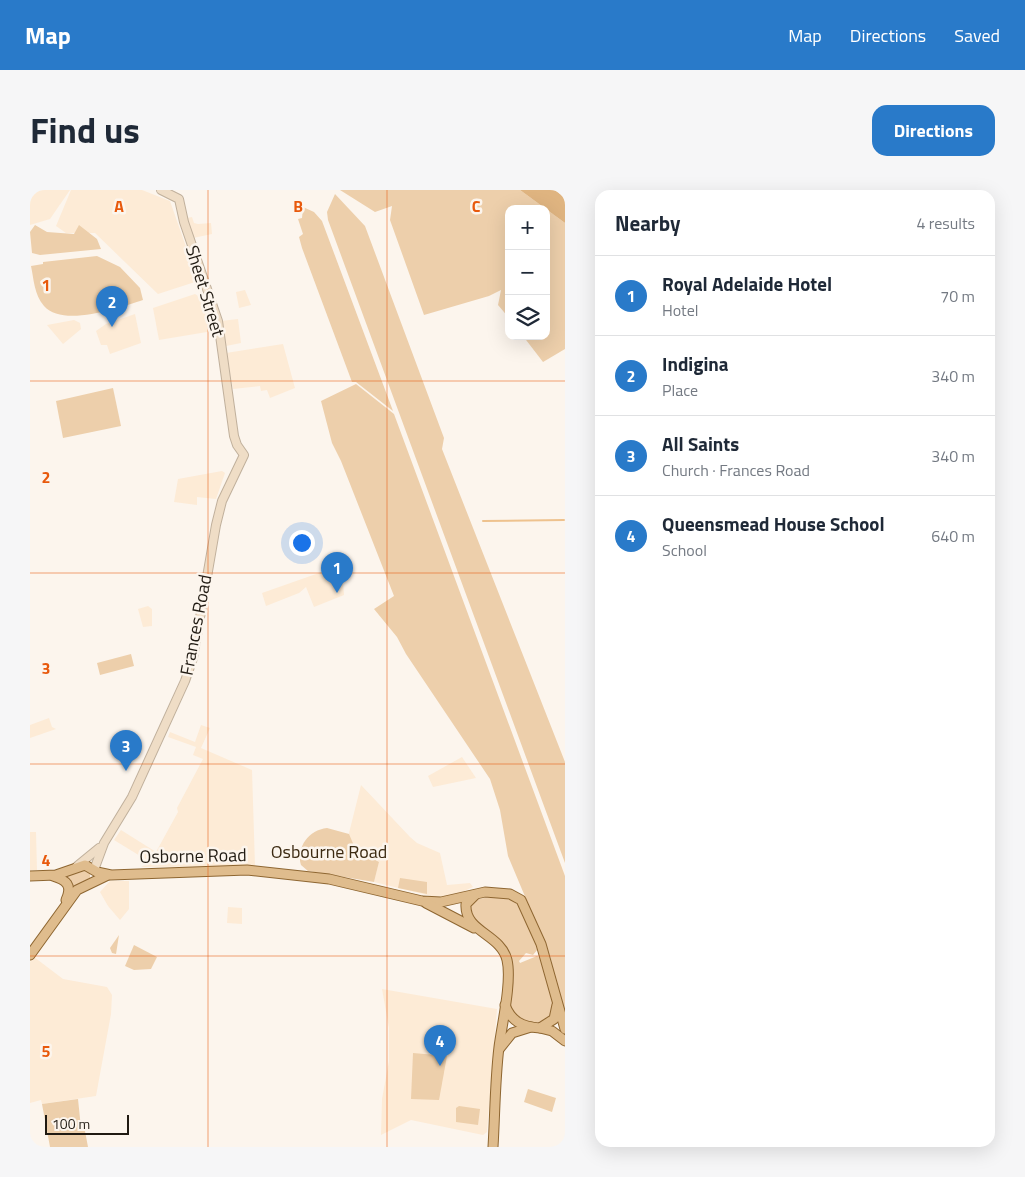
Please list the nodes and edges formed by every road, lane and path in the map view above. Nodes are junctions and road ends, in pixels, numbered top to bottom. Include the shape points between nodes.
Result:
1 (161, 190) edge
2 (244, 455) joint
3 (104, 843) junction
4 (73, 868) junction
5 (94, 870) junction
6 (111, 874) junction
7 (50, 875) junction
8 (30, 876) edge
9 (95, 880) junction
10 (477, 893) junction
11 (422, 901) junction
12 (62, 909) junction
13 (479, 930) junction
14 (30, 955) edge
15 (558, 999) junction
16 (504, 1004) junction
17 (536, 1027) junction
18 (565, 1029) edge
19 (565, 1041) edge
20 (499, 1050) junction
21 (493, 1147) edge

1 - 2 main road, Sheet Street via 177,197 218,321 237,445
2 - 3 main road, Frances Road via 222,501 186,681 132,796
3 - 4 main road via 90,858
3 - 5 main road, Frances Road
4 - 5 main road, Osborne Road via 85,865
4 - 7 main road, Osborne Road
5 - 6 main road, Osborne Road
5 - 9 main road
6 - 9 main road, Osborne Road
6 - 11 main road, Osborne Road via 247,870 329,879
7 - 8 main road, Osborne Road
7 - 12 main road via 65,880 69,886
9 - 12 main road, Osborne Road via 77,890
10 - 11 main road, Osborne Road via 453,901
10 - 13 main road via 465,910
10 - 15 main road, Osborne Road via 501,892 522,900 541,944
11 - 13 main road, Osborne Road
12 - 14 main road, Osborne Road
13 - 16 main road via 499,943 507,959
15 - 17 main road via 554,1019
15 - 18 main road, Osborne Road
16 - 17 main road via 510,1017 518,1023
16 - 20 main road
17 - 19 main road via 552,1031
17 - 20 main road via 512,1033
20 - 21 main road

